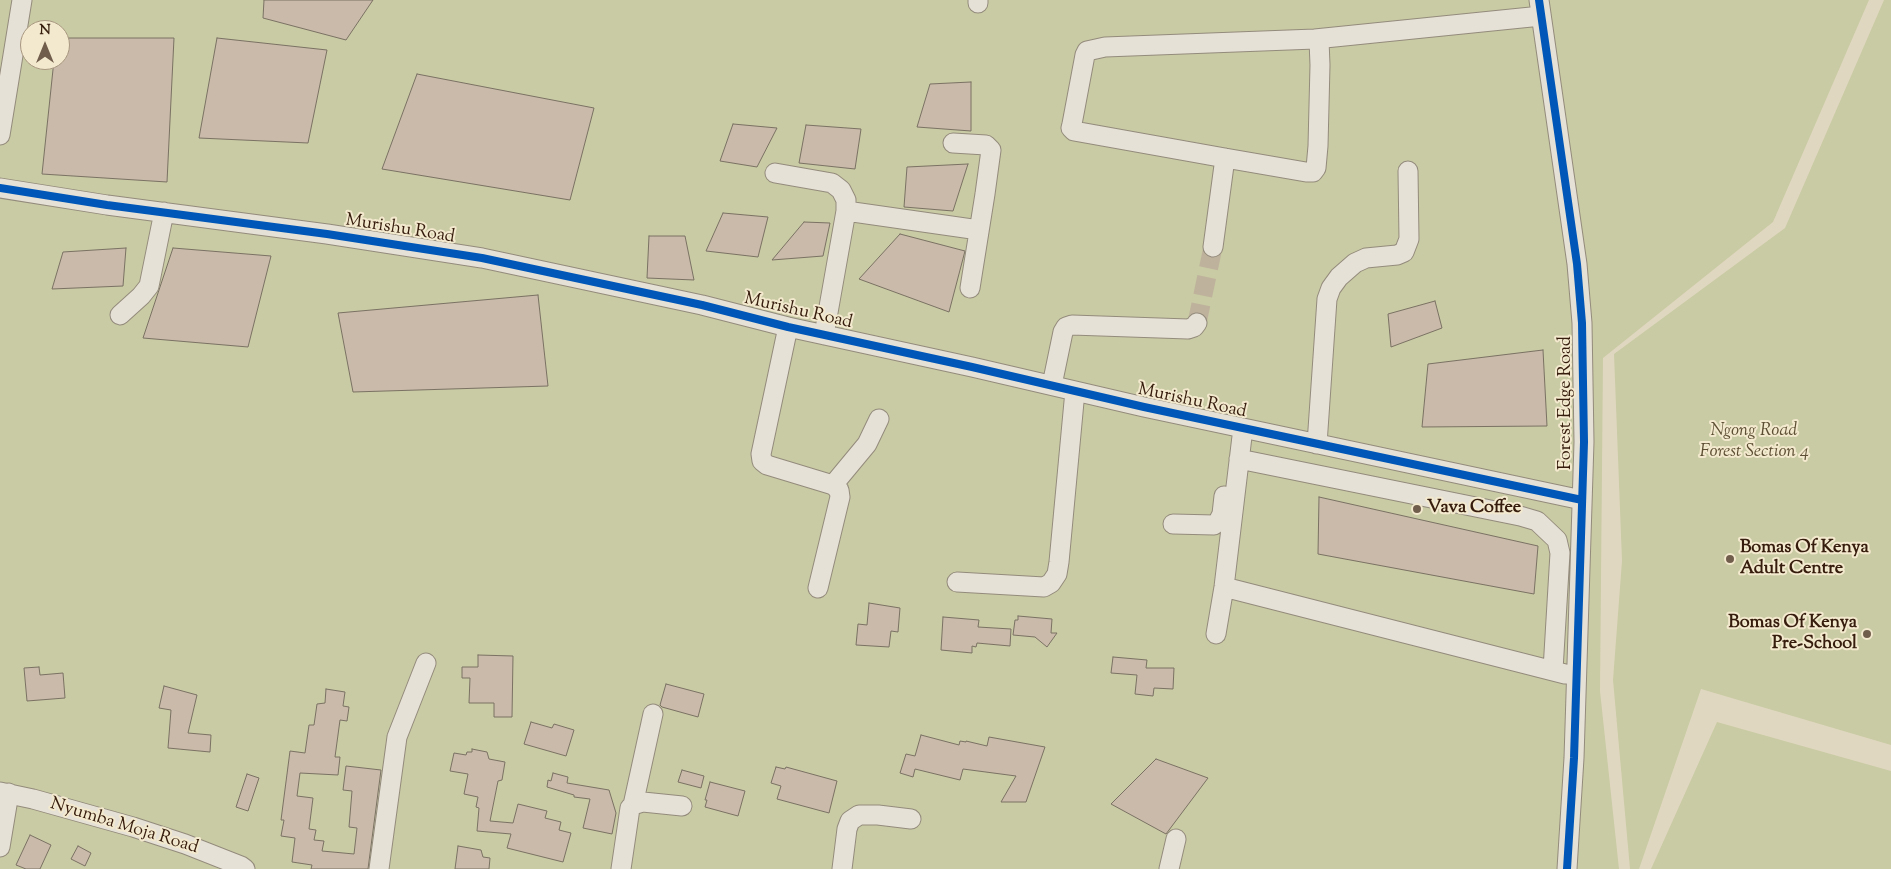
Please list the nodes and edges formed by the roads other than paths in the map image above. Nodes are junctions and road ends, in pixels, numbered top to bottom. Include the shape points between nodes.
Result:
1 (22, 0) edge
2 (1540, 8) edge
3 (1315, 39) junction
4 (0, 135) edge
5 (953, 143) dead end
6 (1224, 158) junction
7 (1408, 171) dead end
8 (776, 173) dead end
9 (0, 188) edge
10 (846, 211) junction
11 (164, 212) junction
12 (978, 230) junction
13 (1213, 247) tunnel mouth
14 (970, 288) dead end
15 (120, 315) dead end
16 (1197, 324) dead end
17 (788, 327) junction
18 (824, 335) junction
19 (1052, 385) junction
20 (1075, 391) junction
21 (879, 419) dead end
22 (1237, 427) junction
23 (1317, 444) junction
24 (1239, 459) junction
25 (833, 485) junction
26 (1582, 500) junction
27 (1173, 524) dead end
28 (957, 582) dead end
29 (1224, 587) junction
30 (818, 588) dead end
31 (1216, 634) dead end
32 (426, 664) dead end
33 (1553, 670) junction
34 (1576, 677) junction
35 (653, 714) dead end
36 (4, 792) edge
37 (633, 805) junction
38 (682, 806) dead end
39 (911, 819) dead end
40 (1176, 839) dead end
41 (0, 847) edge
42 (245, 869) edge
43 (379, 869) edge
44 (621, 869) edge
45 (842, 869) edge
46 (1169, 869) edge
47 (1567, 869) edge

1 - 4 street
2 - 3 street
2 - 26 street, Forest Edge Road via 1577,264 1584,442
3 - 6 street via 1320,43 1320,74 1318,146 1313,172
3 - 6 street via 1105,47 1087,51 1073,115 1071,128 1074,131
5 - 12 street via 990,148 986,194
6 - 13 street
7 - 23 street via 1409,239 1404,252 1355,262 1338,276 1331,288
8 - 10 street via 832,183 841,190 846,200
9 - 11 street, Murishu Road
10 - 12 street
10 - 18 street
11 - 15 street via 149,286
11 - 17 street, Murishu Road via 482,258 702,305
12 - 14 street
16 - 19 street via 1188,329 1066,327
17 - 18 street, Murishu Road
17 - 25 street via 762,462
18 - 19 street, Murishu Road
19 - 20 street, Murishu Road
20 - 22 street, Murishu Road
20 - 28 street via 1057,574 1044,587
21 - 25 street via 867,444
22 - 23 street, Murishu Road
22 - 24 street
22 - 27 street via 1219,520 1209,526
23 - 26 street, Murishu Road
24 - 29 street
24 - 33 street via 1537,521 1557,540 1560,553
25 - 30 street via 839,490 840,497
26 - 34 street, Forest Edge Road
29 - 31 street
29 - 33 street
32 - 43 street via 396,738
33 - 34 street
34 - 47 street, Forest Edge Road
35 - 37 street
36 - 41 street
36 - 42 street, Nyumba Moja Road via 133,827
37 - 38 street via 644,802
37 - 44 street
39 - 45 street via 859,815 847,829
40 - 46 street

